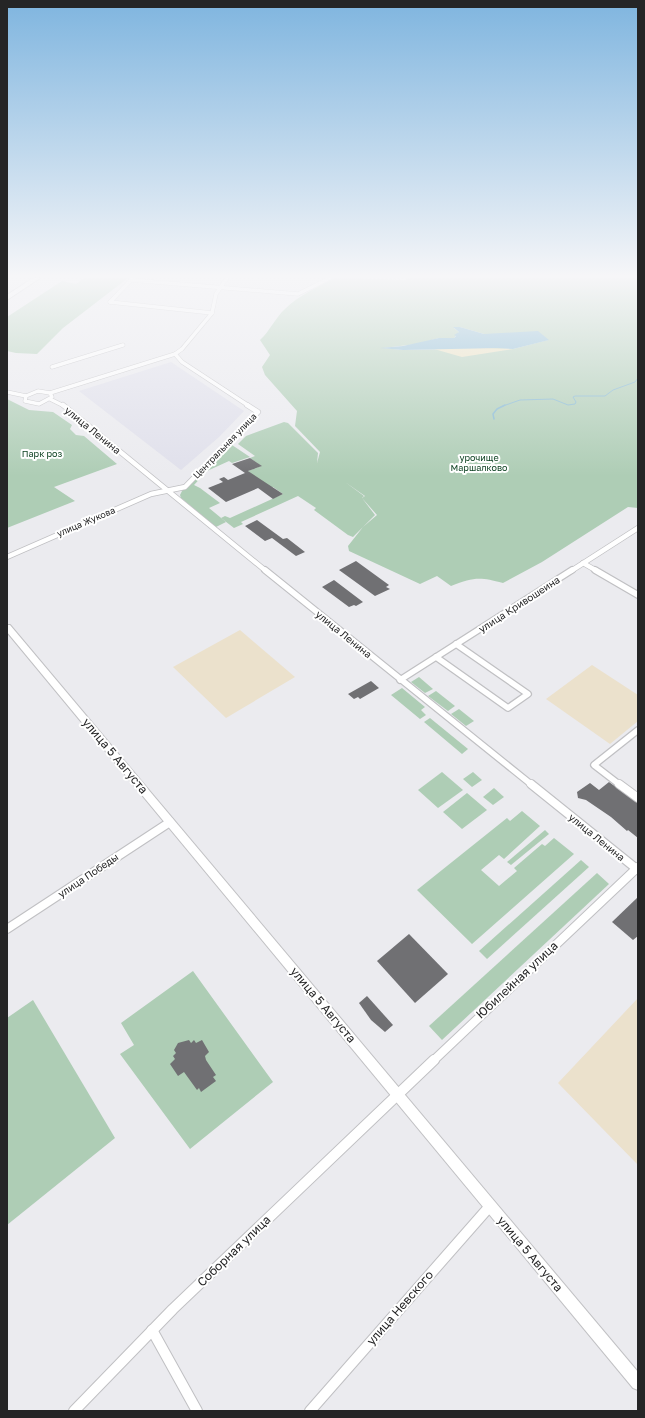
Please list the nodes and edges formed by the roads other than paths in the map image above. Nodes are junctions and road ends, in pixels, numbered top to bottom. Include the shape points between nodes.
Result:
1 (186, 344) edge
2 (123, 345) dead end
3 (175, 354) junction
4 (52, 367) dead end
5 (7, 392) edge
6 (26, 396) junction
7 (50, 396) junction
8 (166, 490) junction
9 (638, 528) edge
10 (7, 557) edge
11 (583, 563) junction
12 (638, 595) edge
13 (7, 627) edge
14 (456, 644) junction
15 (436, 657) junction
16 (400, 680) junction
17 (638, 730) edge
18 (638, 798) edge
19 (170, 822) junction
20 (637, 868) edge
21 (7, 929) edge
22 (397, 1094) junction
23 (490, 1206) junction
24 (152, 1330) junction
25 (638, 1383) edge
26 (74, 1411) edge
27 (197, 1411) edge
28 (310, 1411) edge

1 - 3 street
2 - 4 street
3 - 7 street
3 - 8 street, Центральная улица via 182,362 258,412 185,487
5 - 6 street
6 - 7 street via 38,391
6 - 7 street via 25,401 32,404 42,403
7 - 8 street, улица Ленина
8 - 10 street, улица Жукова via 151,494
8 - 16 street, улица Ленина
9 - 11 street, улица Кривошеина
11 - 12 street
11 - 14 street, улица Кривошеина
13 - 19 street, улица 5 Августа
14 - 15 street, улица Кривошеина
14 - 15 street via 528,694 508,708
15 - 16 street, улица Кривошеина
16 - 20 street, улица Ленина
17 - 18 street via 594,765
19 - 21 street, улица Победы
19 - 22 street, улица 5 Августа
20 - 22 street, Юбилейная улица
22 - 23 street, улица 5 Августа
22 - 24 street, Соборная улица
23 - 25 street, улица 5 Августа
23 - 28 street, улица Невского
24 - 26 street, Соборная улица
24 - 27 street

